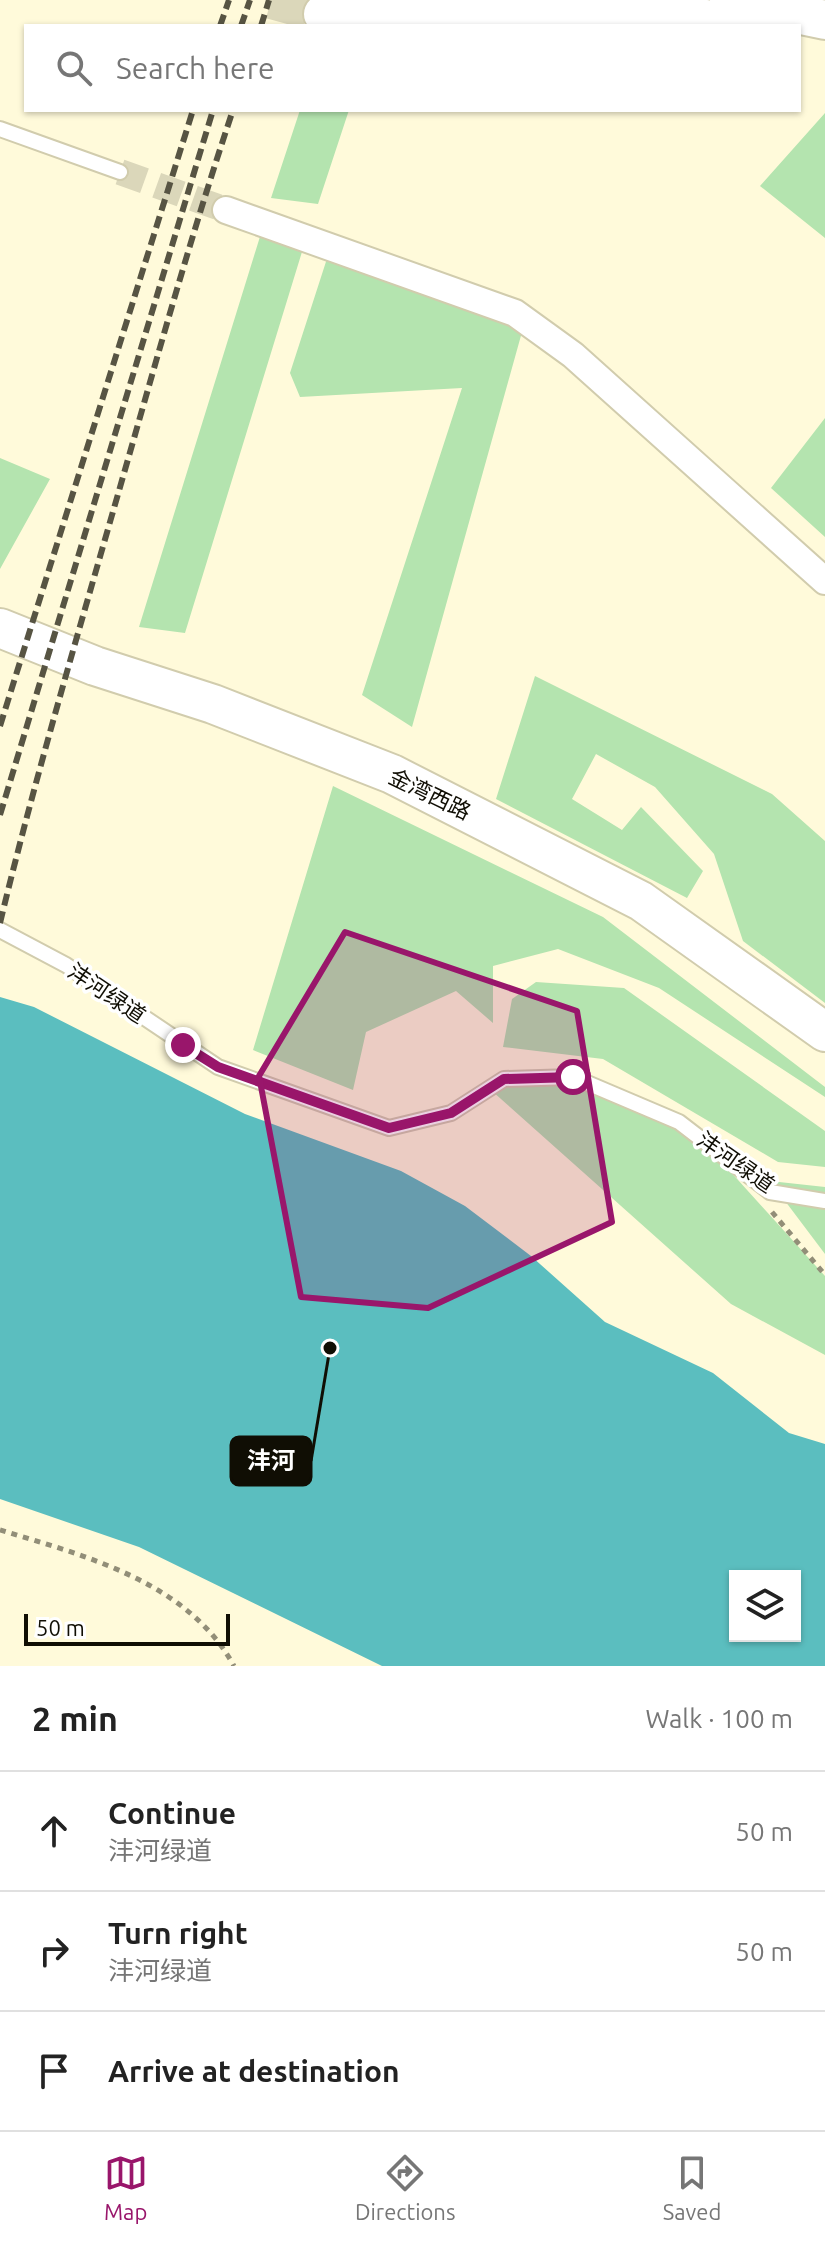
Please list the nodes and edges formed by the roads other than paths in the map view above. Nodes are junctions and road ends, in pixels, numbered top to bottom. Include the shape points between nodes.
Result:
1 (729, 0) edge
2 (323, 14) tunnel mouth
3 (825, 20) edge
4 (729, 24) edge
5 (801, 39) edge
6 (825, 44) edge
7 (0, 129) edge
8 (120, 172) tunnel mouth
9 (226, 210) tunnel mouth
10 (825, 581) edge
11 (0, 628) edge
12 (0, 930) edge
13 (825, 1032) edge
14 (825, 1201) edge

1 - 3 street
2 - 4 street via 686,15
5 - 6 street
7 - 8 lane
9 - 10 street via 515,313 573,355
11 - 13 street, 金湾西路 via 392,774 641,901
12 - 14 lane, 沣河绿道 via 66,965 218,1067 389,1128 451,1113 504,1079 573,1077 679,1122 770,1192

